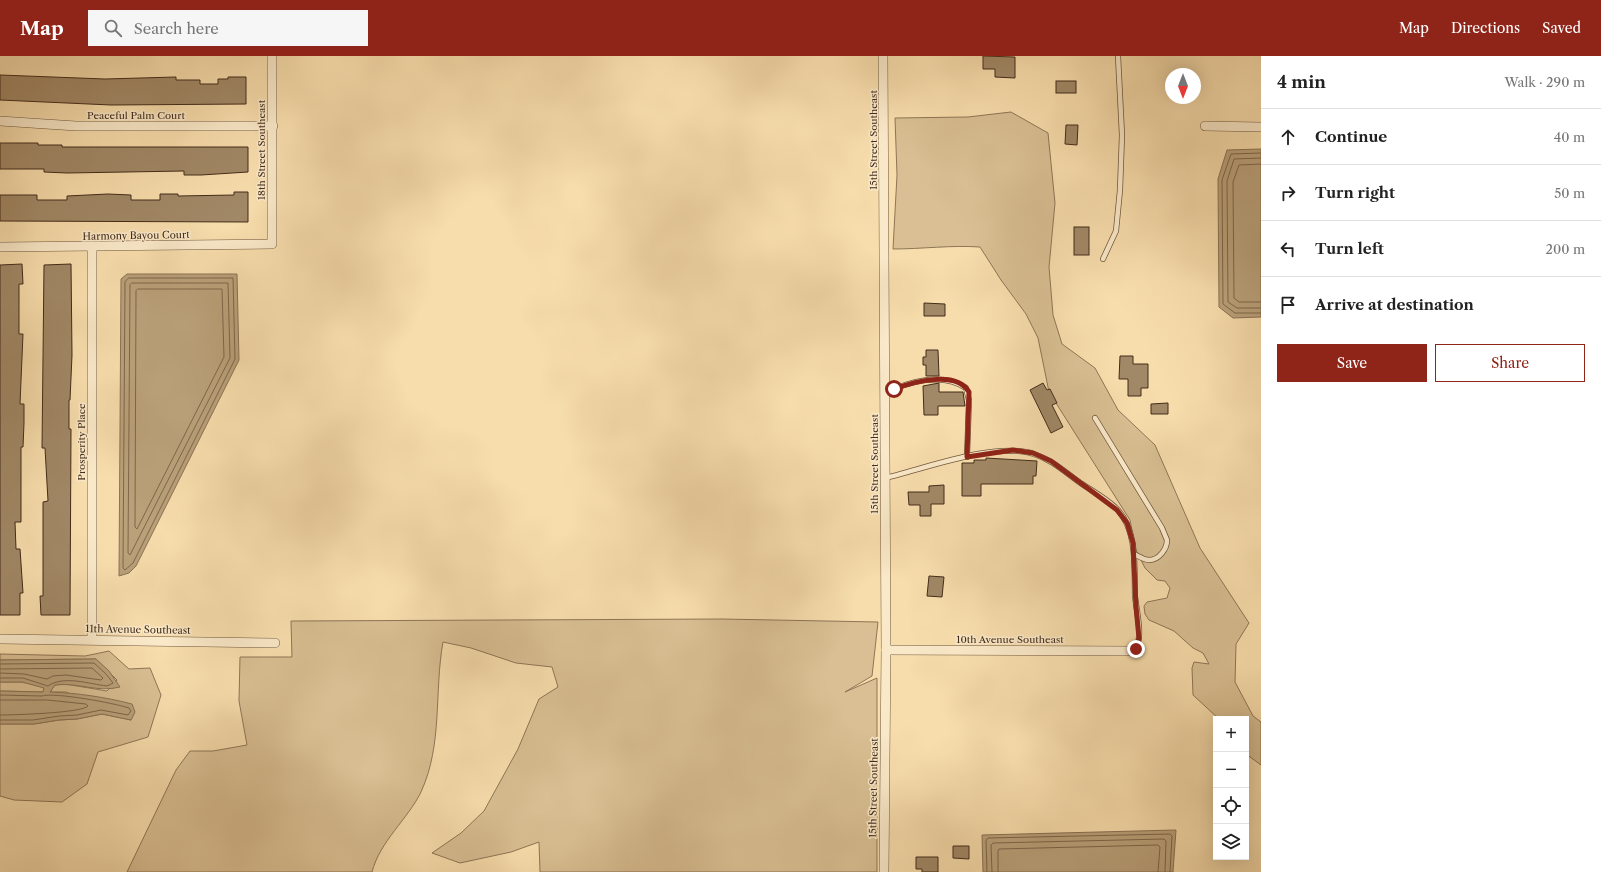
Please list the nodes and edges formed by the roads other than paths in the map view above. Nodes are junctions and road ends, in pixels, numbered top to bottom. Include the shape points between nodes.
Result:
1 (272, 56) edge
2 (884, 56) edge
3 (1118, 56) edge
4 (0, 121) edge
5 (272, 126) junction
6 (1205, 126) dead end
7 (1261, 127) edge
8 (272, 244) joint
9 (92, 246) junction
10 (0, 247) edge
11 (1103, 259) dead end
12 (885, 394) junction
13 (1095, 418) dead end
14 (967, 457) junction
15 (885, 478) junction
16 (1134, 554) junction
17 (0, 639) edge
18 (92, 639) junction
19 (275, 643) dead end
20 (886, 650) junction
21 (1133, 651) joint
22 (884, 872) edge

1 - 5 street, 18th Street Southeast
2 - 12 street, 15th Street Southeast
3 - 11 lane via 1122,135 1120,190 1116,231
4 - 5 street, Peaceful Palm Court via 76,126
5 - 8 street, 18th Street Southeast
6 - 7 street
8 - 9 street, Harmony Bayou Court
9 - 10 street, Harmony Bayou Court
9 - 18 street, Prosperity Place
12 - 14 lane via 913,383 931,381 946,380 966,388 969,400
12 - 15 street, 15th Street Southeast
13 - 16 lane via 1167,540 1163,552 1155,558 1146,560
14 - 15 lane
14 - 16 lane via 1013,450 1033,453 1051,461 1117,510 1127,523
15 - 20 street, 15th Street Southeast
16 - 21 lane via 1139,638 1138,645
17 - 18 street, 11th Avenue Southeast
18 - 19 street, 11th Avenue Southeast
20 - 21 street, 10th Avenue Southeast
20 - 22 street, 15th Street Southeast

